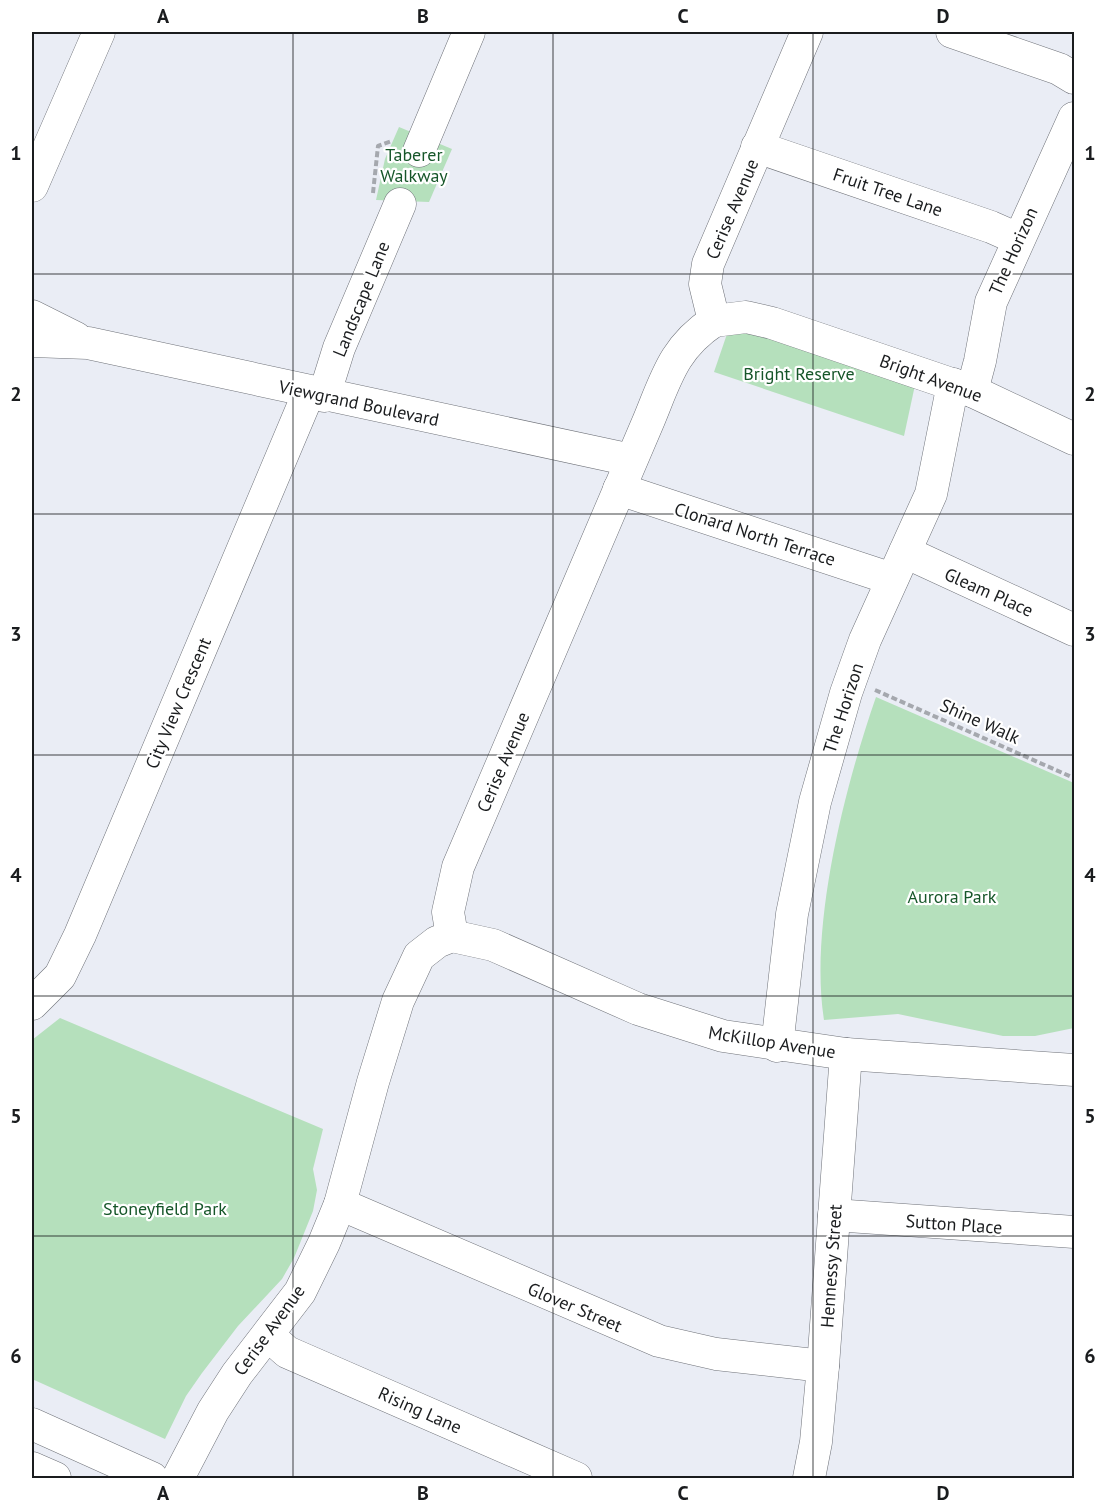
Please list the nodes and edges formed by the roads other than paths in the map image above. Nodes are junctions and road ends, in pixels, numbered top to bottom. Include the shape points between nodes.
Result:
1 (99, 32) edge
2 (469, 32) edge
3 (807, 32) edge
4 (952, 32) edge
5 (1074, 78) edge
6 (1074, 118) edge
7 (421, 146) road end
8 (757, 147) junction
9 (32, 186) edge
10 (397, 212) road end
11 (1018, 239) junction
12 (32, 316) edge
13 (714, 321) junction
14 (32, 341) edge
15 (88, 343) junction
16 (962, 387) junction
17 (316, 394) junction
18 (1074, 440) edge
19 (631, 460) junction
20 (619, 489) junction
21 (898, 566) junction
22 (1074, 630) edge
23 (452, 936) junction
24 (32, 1004) edge
25 (777, 1046) junction
26 (846, 1054) junction
27 (1074, 1070) edge
28 (340, 1204) junction
29 (834, 1215) junction
30 (1074, 1232) edge
31 (269, 1336) junction
32 (824, 1366) junction
33 (32, 1425) edge
34 (32, 1468) edge
35 (55, 1479) edge
36 (152, 1479) edge
37 (178, 1479) edge
38 (576, 1479) edge
39 (809, 1479) edge

1 - 9 street
2 - 7 street
3 - 8 street, Cerise Avenue
4 - 5 street via 1059,69
6 - 11 street, The Horizon
8 - 11 street, Fruit Tree Lane
8 - 13 street, Cerise Avenue via 708,264 705,284
10 - 17 street, Landscape Lane
11 - 16 street, The Horizon via 990,302 980,361
12 - 15 street, Viewgrand Boulevard
13 - 16 street, Bright Avenue via 732,316 758,319
13 - 19 street, Cerise Avenue via 697,332 677,356
14 - 15 street, Viewgrand Boulevard
15 - 17 street, Viewgrand Boulevard
16 - 18 street, Bright Avenue
16 - 21 street, The Horizon via 931,494
17 - 19 street, Viewgrand Boulevard
17 - 24 street, City View Crescent via 80,935 60,976
19 - 20 street, Cerise Avenue
20 - 21 street, Clonard North Terrace
20 - 23 street, Cerise Avenue via 458,867 448,912
21 - 22 street, Gleam Place via 925,564
21 - 25 street, The Horizon via 846,693 815,802 792,914
23 - 25 street, McKillop Avenue via 493,945 588,989 680,1024
23 - 28 street, Cerise Avenue via 419,956 398,1001
25 - 26 street, McKillop Avenue
26 - 27 street, McKillop Avenue
26 - 29 street, Hennessy Street
28 - 31 street, Cerise Avenue via 300,1292
28 - 32 street, Glover Street via 659,1341 716,1354
29 - 30 street, Sutton Place
29 - 32 street, Hennessy Street
31 - 37 street, Cerise Avenue via 213,1411
31 - 38 street, Rising Lane via 287,1352
32 - 39 street, Hennessy Street
33 - 36 street
34 - 35 street

